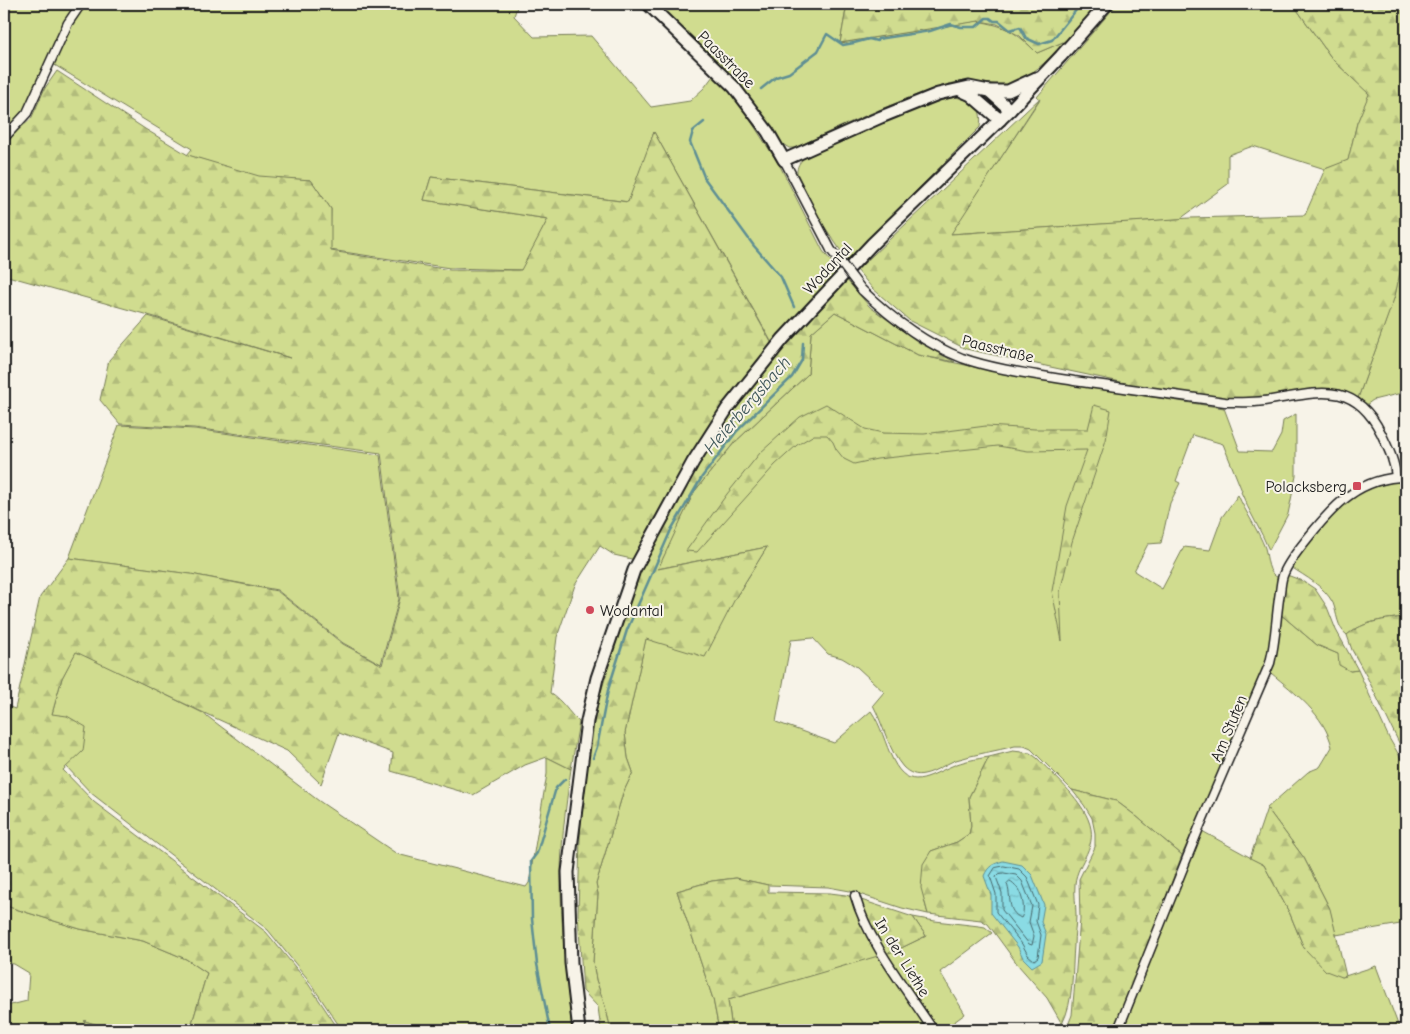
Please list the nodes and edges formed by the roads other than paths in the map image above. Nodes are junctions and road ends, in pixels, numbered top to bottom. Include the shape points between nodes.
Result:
1 (80, 4) edge
2 (648, 4) edge
3 (1107, 4) edge
4 (1045, 73) junction
5 (960, 90) junction
6 (989, 91) junction
7 (1010, 110) junction
8 (1000, 120) junction
9 (4, 138) edge
10 (784, 160) junction
11 (1396, 477) junction
12 (1406, 477) edge
13 (855, 896) dead end
14 (579, 1030) edge
15 (933, 1030) edge
16 (1118, 1030) edge

1 - 9 street via 27,113
2 - 10 main road, Paasstraße via 734,87 768,132
3 - 4 main road, Wodantal
4 - 6 main road, Wodantal via 1008,91
4 - 7 main road, Wodantal
5 - 6 main road, Wodantal via 969,87
5 - 8 main road via 971,95
5 - 10 main road, Wodantal via 930,97
6 - 7 main road
7 - 8 main road, Wodantal
8 - 14 main road, Wodantal via 872,244 783,339 727,409 670,502 634,570 597,678 587,721 568,872 571,963
10 - 11 street, Paasstraße, bridge via 831,250 862,290 895,319 936,346 963,358 1002,368 1225,402 1251,403 1316,393 1337,394 1350,398 1373,418 1392,456
11 - 12 street, Am Stuten
11 - 16 street, Am Stuten via 1380,480 1348,495 1325,515 1283,574 1274,649 1268,670 1199,828
13 - 15 street, In der Liethe via 860,913 880,949

